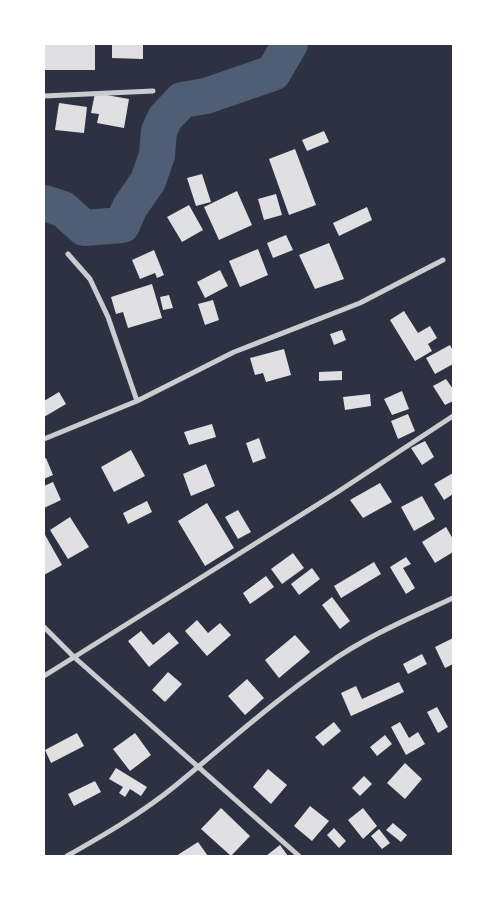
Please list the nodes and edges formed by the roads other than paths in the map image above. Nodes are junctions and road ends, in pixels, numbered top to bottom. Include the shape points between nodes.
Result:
1 (153, 91) dead end
2 (44, 96) edge
3 (68, 254) dead end
4 (443, 260) dead end
5 (137, 401) junction
6 (453, 416) edge
7 (44, 439) edge
8 (453, 598) edge
9 (44, 627) edge
10 (74, 657) junction
11 (44, 676) edge
12 (198, 766) junction
13 (67, 856) edge
14 (299, 856) edge

1 - 2 street
3 - 5 street via 90,279 108,317
4 - 5 street via 360,303 234,352
5 - 7 street
6 - 10 street
8 - 12 street via 376,634 327,664
9 - 10 street
10 - 11 street
10 - 12 street
12 - 13 street via 174,787 105,835
12 - 14 street

